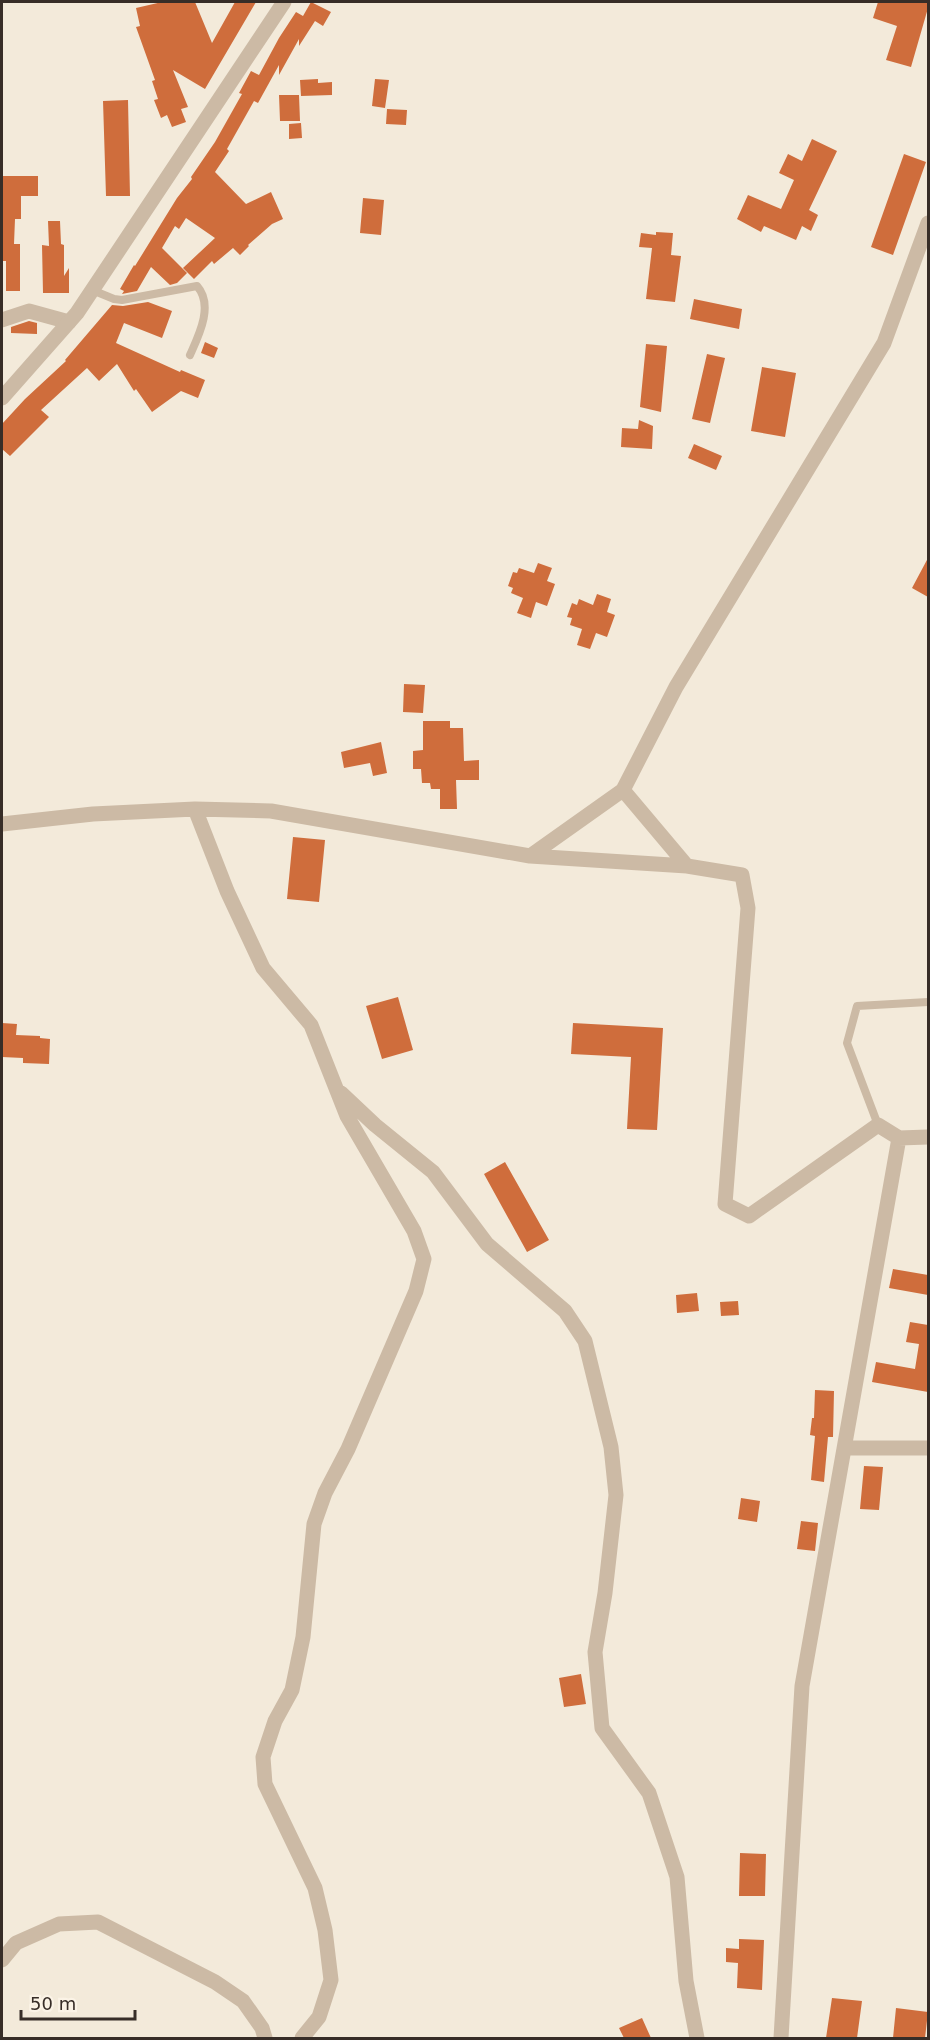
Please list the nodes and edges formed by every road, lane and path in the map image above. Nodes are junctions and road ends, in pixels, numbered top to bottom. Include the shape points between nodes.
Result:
1 (284, 2) edge
2 (928, 223) edge
3 (92, 290) junction
4 (2, 320) edge
5 (69, 322) junction
6 (190, 355) dead end
7 (2, 398) edge
8 (623, 790) junction
9 (195, 809) junction
10 (2, 824) edge
11 (530, 856) junction
12 (687, 866) junction
13 (928, 1002) edge
14 (336, 1089) junction
15 (878, 1125) junction
16 (928, 1137) edge
17 (899, 1138) junction
18 (844, 1448) junction
19 (928, 1448) edge
20 (2, 1960) edge
21 (265, 2038) edge
22 (302, 2038) edge
23 (697, 2038) edge
24 (781, 2038) edge

1 - 3 street
2 - 8 street via 885,343 676,687
3 - 5 street
3 - 6 lane via 122,300 197,286 205,318
4 - 5 street via 29,311
5 - 7 street
8 - 11 street
8 - 12 street
9 - 10 street
9 - 11 street via 271,811
9 - 14 street via 263,968 311,1025
11 - 12 street
12 - 15 street via 742,876 748,908 725,1204 749,1216
13 - 15 lane via 857,1006 847,1043
14 - 22 street via 347,1116 414,1231 424,1259 416,1292 348,1449 324,1493 314,1524 303,1636 292,1690 275,1721 263,1757 265,1784 315,1888 325,1930 331,1980 319,2017
14 - 23 street via 433,1172 487,1244 565,1311 585,1341 611,1447 616,1495 595,1652 602,1728 649,1793 677,1877 686,1981
15 - 17 street
16 - 17 street
17 - 18 street
18 - 19 street
18 - 24 street via 802,1686
20 - 21 street via 16,1943 59,1924 98,1922 215,1982 243,2001

